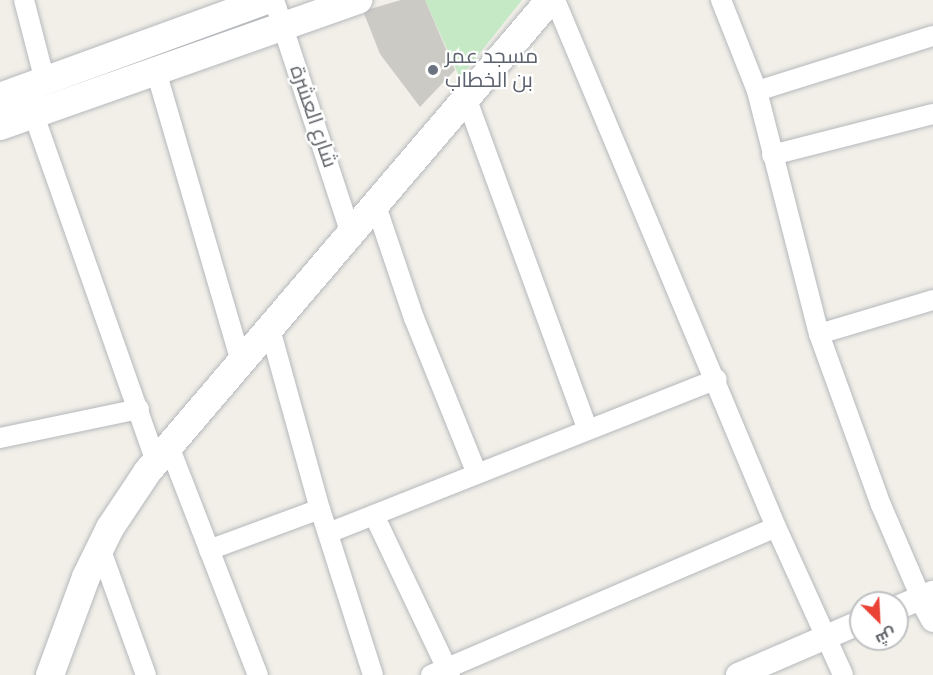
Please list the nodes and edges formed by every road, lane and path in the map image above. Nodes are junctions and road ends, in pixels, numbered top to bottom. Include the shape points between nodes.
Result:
1 (24, 0) edge
2 (267, 0) edge
3 (274, 0) edge
4 (358, 0) edge
5 (550, 0) edge
6 (555, 0) edge
7 (721, 0) edge
8 (281, 27) junction
9 (933, 36) edge
10 (156, 71) junction
11 (757, 90) junction
12 (25, 95) edge
13 (467, 100) junction
14 (933, 114) edge
15 (0, 126) edge
16 (772, 155) junction
17 (375, 206) junction
18 (351, 234) junction
19 (933, 300) edge
20 (270, 328) junction
21 (819, 334) junction
22 (241, 362) junction
23 (717, 379) junction
24 (139, 409) junction
25 (588, 430) junction
26 (0, 438) edge
27 (163, 453) junction
28 (477, 474) junction
29 (320, 509) junction
30 (374, 515) junction
31 (776, 527) junction
32 (328, 533) junction
33 (100, 548) junction
34 (210, 550) junction
35 (927, 596) edge
36 (909, 603) edge
37 (933, 620) edge
38 (849, 627) edge
39 (827, 636) junction
40 (443, 673) edge
41 (50, 675) edge
42 (146, 675) edge
43 (258, 675) edge
44 (373, 675) edge
45 (738, 675) edge
46 (843, 675) edge

1 - 12 street
2 - 12 main road
3 - 8 street, شارع العشرة
4 - 8 main road
5 - 13 main road
6 - 23 street
7 - 11 street
8 - 10 main road
8 - 18 street, شارع العشرة
9 - 11 street
10 - 12 main road
10 - 22 street
11 - 16 street
12 - 15 main road
12 - 24 street
13 - 17 main road
13 - 25 street
14 - 16 street
16 - 21 street
17 - 18 main road
17 - 28 street via 414,318
18 - 20 main road
19 - 21 street
20 - 22 main road
20 - 29 street
21 - 35 street via 881,505
22 - 27 main road
23 - 25 street
23 - 31 street
24 - 26 street
24 - 27 street
25 - 28 street
27 - 33 main road
27 - 34 street
28 - 30 street
29 - 32 street
29 - 34 street
30 - 32 street
30 - 40 street
31 - 39 street
31 - 40 street
32 - 44 street
33 - 41 main road
33 - 42 street
34 - 43 street
35 - 36 street
35 - 37 street
38 - 39 street
39 - 45 street
39 - 46 street

